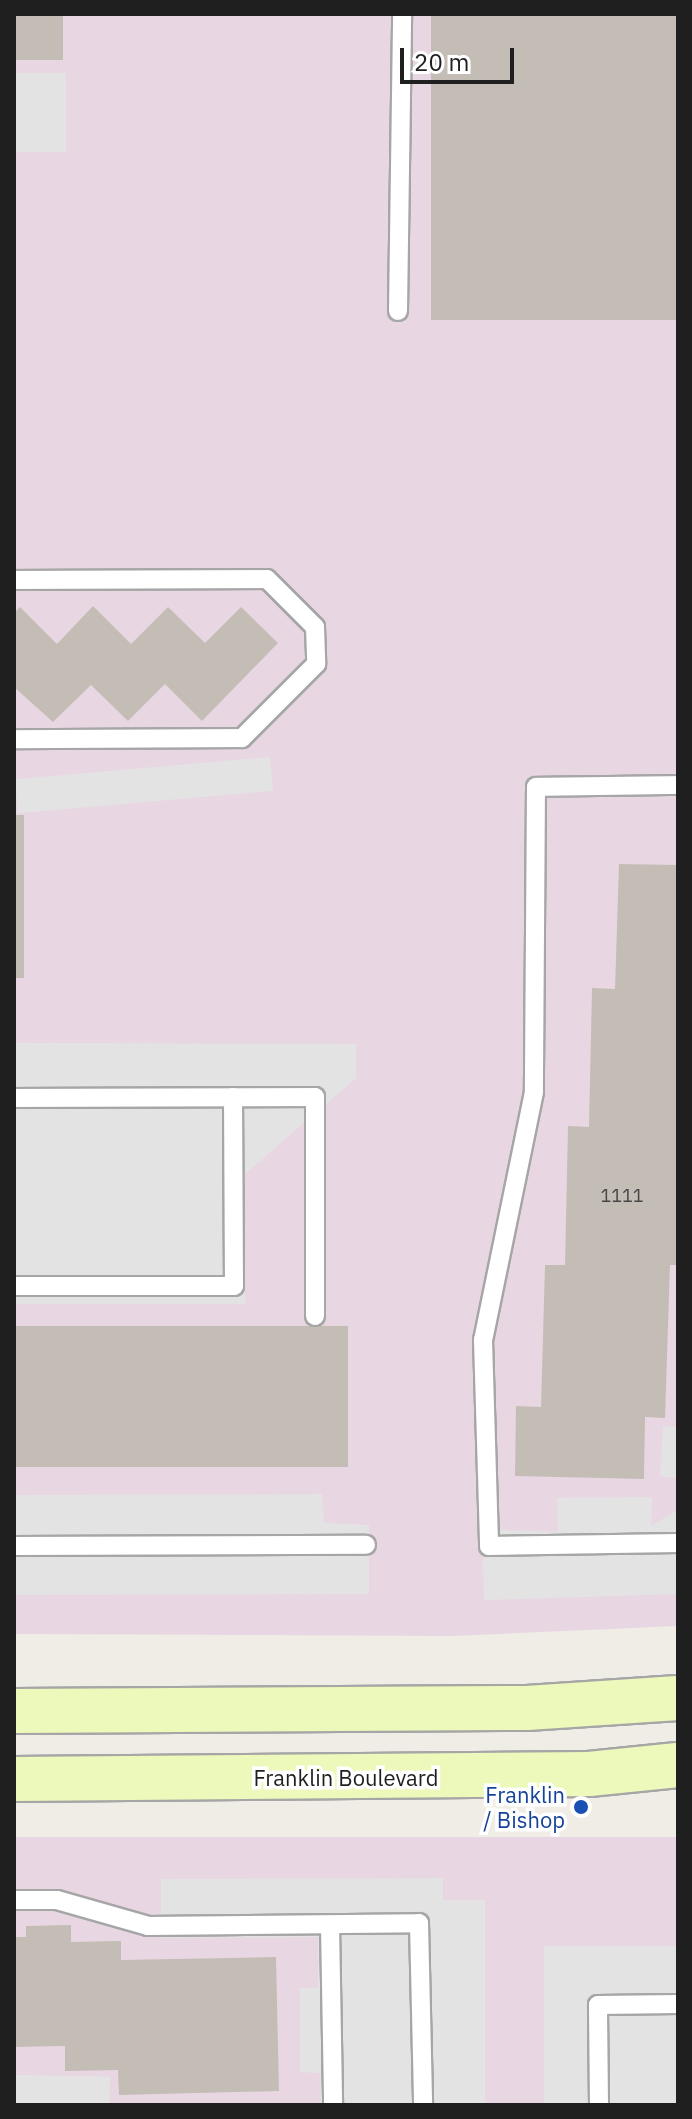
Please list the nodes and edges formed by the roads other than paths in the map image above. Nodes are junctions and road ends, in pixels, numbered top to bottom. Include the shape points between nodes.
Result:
1 (402, 14) edge
2 (398, 311) dead end
3 (14, 580) edge
4 (14, 739) edge
5 (678, 785) edge
6 (233, 1097) junction
7 (14, 1098) edge
8 (14, 1286) edge
9 (315, 1316) dead end
10 (678, 1543) edge
11 (366, 1545) dead end
12 (14, 1546) edge
13 (678, 1698) edge
14 (14, 1711) edge
15 (678, 1765) edge
16 (14, 1779) edge
17 (14, 1900) edge
18 (330, 1925) junction
19 (678, 2004) edge
20 (333, 2105) edge
21 (423, 2105) edge
22 (599, 2105) edge

1 - 2 lane
3 - 4 lane via 267,579 315,627 316,664 242,738
5 - 10 lane via 536,787 534,1092 483,1340 489,1546
6 - 7 lane
6 - 8 lane via 234,1286
6 - 9 lane via 315,1097
11 - 12 lane
13 - 14 main road via 527,1708
15 - 16 main road, Franklin Boulevard via 589,1774
17 - 18 lane via 57,1900 148,1926
18 - 20 lane
18 - 21 lane via 419,1923
19 - 22 lane via 598,2005

